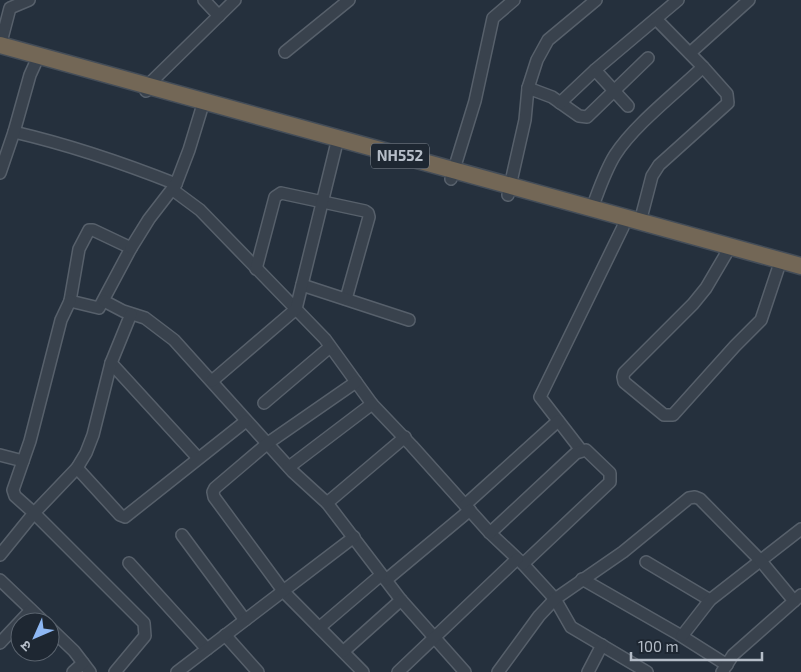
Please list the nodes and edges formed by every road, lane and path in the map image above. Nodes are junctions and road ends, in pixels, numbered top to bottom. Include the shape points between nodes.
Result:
1 (29, 0) edge
2 (204, 0) edge
3 (235, 0) edge
4 (349, 0) edge
5 (514, 0) edge
6 (596, 0) edge
7 (678, 0) edge
8 (749, 0) edge
9 (9, 4) edge
10 (219, 16) junction
11 (656, 18) junction
12 (0, 45) edge
13 (285, 52) dead end
14 (690, 53) junction
15 (0, 55) edge
16 (648, 58) dead end
17 (35, 64) junction
18 (703, 67) junction
19 (595, 70) junction
20 (528, 88) junction
21 (147, 89) junction
22 (614, 90) junction
23 (560, 103) junction
24 (203, 105) junction
25 (628, 106) dead end
26 (14, 132) junction
27 (337, 142) junction
28 (0, 173) edge
29 (452, 175) junction
30 (174, 187) junction
31 (509, 191) junction
32 (322, 202) junction
33 (592, 208) junction
34 (640, 222) junction
35 (623, 227) junction
36 (131, 248) junction
37 (726, 254) junction
38 (801, 266) edge
39 (256, 269) junction
40 (778, 269) junction
41 (801, 276) edge
42 (302, 285) junction
43 (346, 299) junction
44 (104, 300) junction
45 (70, 301) junction
46 (296, 309) junction
47 (131, 314) junction
48 (409, 320) dead end
49 (330, 347) junction
50 (111, 363) junction
51 (212, 381) junction
52 (356, 382) junction
53 (264, 403) dead end
54 (372, 404) junction
55 (246, 421) junction
56 (558, 421) junction
57 (404, 437) junction
58 (268, 444) junction
59 (581, 450) junction
60 (0, 455) edge
61 (198, 458) junction
62 (23, 461) junction
63 (289, 467) junction
64 (77, 468) junction
65 (327, 503) junction
66 (467, 507) junction
67 (34, 513) junction
68 (801, 529) edge
69 (490, 533) junction
70 (182, 535) dead end
71 (354, 537) junction
72 (0, 555) edge
73 (760, 560) junction
74 (520, 561) junction
75 (646, 562) dead end
76 (129, 563) dead end
77 (383, 577) junction
78 (0, 580) edge
79 (582, 580) junction
80 (284, 592) junction
81 (798, 598) edge
82 (555, 599) junction
83 (401, 600) junction
84 (710, 600) junction
85 (31, 610) joint
86 (245, 620) junction
87 (320, 627) junction
88 (225, 635) junction
89 (682, 636) junction
90 (434, 637) junction
91 (60, 638) edge
92 (0, 643) edge
93 (602, 645) junction
94 (207, 649) junction
95 (344, 650) junction
96 (87, 667) edge
97 (724, 668) edge
98 (357, 670) edge
99 (73, 672) edge
100 (115, 672) edge
101 (177, 672) edge
102 (258, 672) edge
103 (398, 672) edge
104 (465, 672) edge
105 (498, 672) edge
106 (588, 672) edge
107 (647, 672) edge

1 - 9 street
2 - 10 street
3 - 10 street
4 - 13 street
5 - 29 street via 493,18 475,101
6 - 20 street via 548,40
7 - 11 street
8 - 14 street
9 - 12 street
10 - 21 street
11 - 14 street
11 - 19 street
12 - 21 highway, NH552
14 - 18 street
15 - 17 highway, NH552
16 - 22 street
17 - 21 highway, NH552
17 - 26 street
18 - 33 street via 643,123 616,154
18 - 34 street via 727,94 728,103 659,165 652,176
19 - 22 street
19 - 23 street
20 - 23 street
20 - 31 street
21 - 24 highway, NH552
22 - 23 street via 587,117
22 - 25 street
24 - 27 highway, NH552
24 - 30 street
26 - 28 street
26 - 30 street via 128,165
27 - 29 highway, NH552
27 - 32 street
29 - 31 highway, NH552
30 - 36 street
30 - 39 street
31 - 33 highway, NH552
31 - 35 highway, NH552
32 - 39 street via 277,194
32 - 42 street
32 - 43 street via 368,213 369,217
33 - 34 highway, NH552
34 - 38 highway, NH552
35 - 37 highway, NH552
35 - 56 street via 540,397
36 - 44 street
36 - 45 street via 89,230 79,249
37 - 40 highway, NH552
37 - 40 street via 693,304 624,373 624,382 664,415 673,415 761,320
39 - 46 street
40 - 41 highway, NH552
42 - 43 street
42 - 46 street
43 - 48 street
44 - 45 street via 99,308
44 - 47 street
45 - 62 street via 61,320
46 - 49 street
46 - 51 street
47 - 50 street
47 - 51 street via 145,318 170,335
49 - 52 street
49 - 53 street
50 - 61 street
50 - 64 street via 93,435
51 - 55 street
52 - 54 street
52 - 58 street
54 - 57 street
54 - 63 street
55 - 58 street
55 - 61 street
56 - 59 street
56 - 66 street
57 - 65 street
57 - 66 street
58 - 63 street
58 - 80 street via 213,492
59 - 69 street
59 - 74 street via 586,450 610,473 610,482
60 - 62 street
61 - 64 street via 125,517
62 - 67 street via 13,493
63 - 65 street
64 - 67 street
65 - 71 street
66 - 69 street
66 - 77 street
67 - 72 street
67 - 100 street via 144,623 144,636
68 - 73 street
69 - 74 street
70 - 86 street
71 - 77 street
71 - 80 street
73 - 79 street via 695,496
73 - 81 street
73 - 84 street
74 - 82 street
74 - 90 street
75 - 84 street
76 - 94 street
77 - 83 street
77 - 87 street
78 - 85 street
79 - 82 street
79 - 89 street
80 - 86 street
80 - 87 street
81 - 97 street via 733,655
82 - 93 street via 571,627
82 - 105 street via 538,616
83 - 90 street
83 - 95 street
84 - 89 street
85 - 92 street
86 - 88 street
87 - 95 street
88 - 94 street
88 - 102 street
89 - 97 street
90 - 103 street
90 - 104 street
91 - 96 street
93 - 106 street
93 - 107 street
94 - 101 street
95 - 98 street
96 - 99 street

